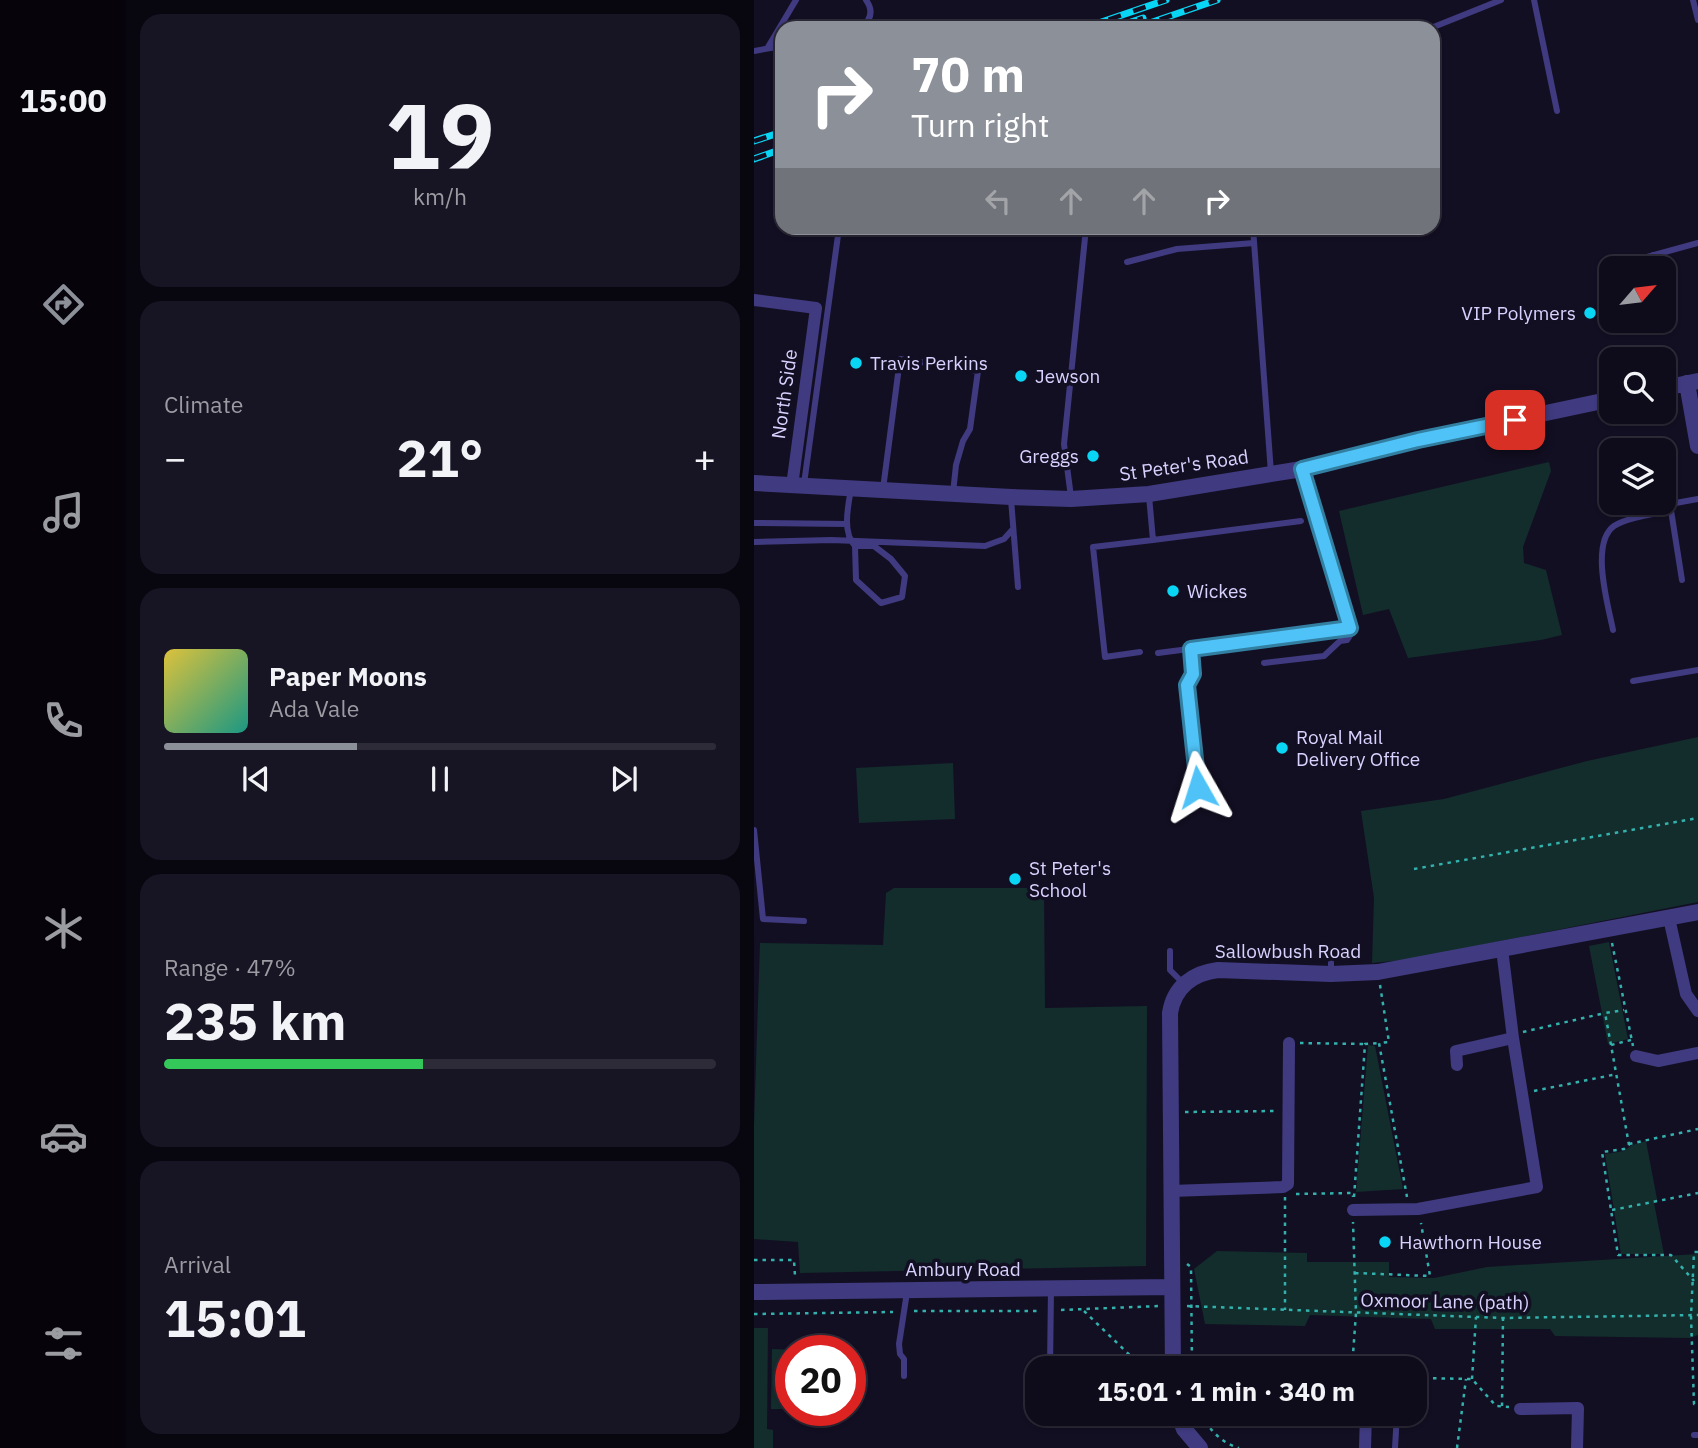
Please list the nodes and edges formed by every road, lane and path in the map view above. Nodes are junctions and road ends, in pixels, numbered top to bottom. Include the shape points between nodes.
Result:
1 (796, 0) edge
2 (866, 0) edge
3 (1501, 0) edge
4 (1534, 0) edge
5 (1693, 0) edge
6 (1698, 20) edge
7 (783, 21) edge
8 (869, 21) edge
9 (1440, 24) edge
10 (775, 35) edge
11 (775, 46) edge
12 (768, 47) junction
13 (754, 51) edge
14 (1557, 111) dead end
15 (838, 235) edge
16 (1085, 235) edge
17 (1253, 235) edge
18 (1253, 243) junction
19 (1698, 243) edge
20 (1653, 255) joint
21 (1649, 256) edge
22 (1127, 262) dead end
23 (754, 300) edge
24 (1692, 382) edge
25 (1599, 402) edge
26 (1698, 446) edge
27 (1302, 469) junction
28 (1271, 474) junction
29 (754, 483) edge
30 (798, 486) junction
31 (851, 487) junction
32 (883, 489) junction
33 (953, 493) junction
34 (1149, 494) junction
35 (1011, 497) junction
36 (1071, 499) junction
37 (1698, 499) edge
38 (1676, 506) edge
39 (1646, 515) edge
40 (1672, 515) edge
41 (1301, 521) dead end
42 (754, 523) edge
43 (847, 524) junction
44 (1013, 529) junction
45 (1153, 540) junction
46 (754, 542) edge
47 (852, 543) junction
48 (1682, 580) dead end
49 (1018, 587) dead end
50 (1350, 628) junction
51 (1613, 630) dead end
52 (1191, 649) junction
53 (1140, 652) dead end
54 (1158, 653) dead end
55 (1264, 663) dead end
56 (1698, 670) edge
57 (1633, 681) dead end
58 (1198, 787) dead end
59 (1698, 818) edge
60 (754, 830) edge
61 (1414, 869) dead end
62 (1698, 912) edge
63 (1669, 918) junction
64 (804, 920) dead end
65 (1609, 929) junction
66 (1502, 949) junction
67 (1170, 951) dead end
68 (1331, 956) dead end
69 (1378, 972) junction
70 (1331, 974) junction
71 (1183, 984) junction
72 (1624, 1010) junction
73 (1698, 1011) edge
74 (1605, 1013) junction
75 (1513, 1036) junction
76 (1631, 1040) junction
77 (1289, 1043) joint
78 (1365, 1044) dead end
79 (1612, 1045) junction
80 (1698, 1053) edge
81 (1636, 1056) joint
82 (1457, 1065) dead end
83 (1617, 1074) junction
84 (1522, 1093) junction
85 (1289, 1111) junction
86 (1171, 1112) junction
87 (1698, 1129) edge
88 (1629, 1144) junction
89 (1171, 1191) junction
90 (1698, 1193) edge
91 (1414, 1209) junction
92 (1353, 1210) joint
93 (1611, 1210) junction
94 (1172, 1251) junction
95 (1698, 1252) edge
96 (754, 1260) edge
97 (1355, 1273) dead end
98 (1694, 1281) junction
99 (1172, 1287) junction
100 (1051, 1289) junction
101 (796, 1291) junction
102 (907, 1291) junction
103 (754, 1292) edge
104 (1172, 1305) junction
105 (1191, 1306) junction
106 (1050, 1310) junction
107 (1082, 1310) junction
108 (1285, 1310) junction
109 (904, 1312) junction
110 (794, 1313) junction
111 (754, 1314) edge
112 (1698, 1315) edge
113 (1691, 1316) junction
114 (1476, 1317) junction
115 (1504, 1318) junction
116 (1050, 1356) edge
117 (1130, 1356) edge
118 (1173, 1356) edge
119 (1192, 1356) edge
120 (904, 1376) dead end
121 (1427, 1378) edge
122 (1466, 1379) junction
123 (1472, 1379) junction
124 (1698, 1404) edge
125 (1502, 1406) junction
126 (1520, 1409) joint
127 (1183, 1426) edge
128 (1207, 1426) edge
129 (1366, 1426) edge
130 (1396, 1426) edge
131 (1200, 1448) edge
132 (1239, 1448) edge
133 (1365, 1448) edge
134 (1395, 1448) edge
135 (1457, 1448) edge
136 (1577, 1448) edge

1 - 7 lane
2 - 8 lane
3 - 9 lane
4 - 14 lane
5 - 6 lane
10 - 12 lane
11 - 12 lane
12 - 13 lane
15 - 30 lane
16 - 36 lane via 1064,444
17 - 18 lane
18 - 22 lane via 1178,249
18 - 28 lane
19 - 20 lane
20 - 21 lane
23 - 30 street, North Side via 816,308
24 - 26 street
25 - 27 street, St Peter's Road
27 - 28 street, St Peter's Road
27 - 50 lane
28 - 34 street, St Peter's Road
29 - 30 street, St Peter's Road
30 - 31 street, St Peter's Road
31 - 32 street, St Peter's Road
31 - 43 lane
32 - 33 street, St Peter's Road
32 - 33 lane via 900,359 978,371 970,429 956,466
33 - 35 street, St Peter's Road
34 - 36 street, St Peter's Road
34 - 45 lane
35 - 36 street, St Peter's Road
35 - 44 lane
37 - 38 lane
39 - 51 lane via 1621,523 1605,538 1601,554
40 - 48 lane
41 - 45 lane
42 - 43 lane
43 - 47 lane
44 - 47 lane via 1004,539 985,546
44 - 49 lane
45 - 53 lane via 1093,547 1105,657
46 - 47 lane
47 - 47 lane via 874,546 891,559 905,576 902,597 881,603 856,580
50 - 52 lane
50 - 55 lane via 1347,640 1324,656
52 - 54 lane
52 - 58 lane via 1193,674 1187,685
56 - 57 lane
59 - 61 path
60 - 64 lane via 763,919
62 - 63 street, Sallowbush Road
63 - 65 street, Sallowbush Road
63 - 73 street via 1686,994
65 - 66 street, Sallowbush Road
65 - 72 path
66 - 69 street, Sallowbush Road
66 - 75 street
67 - 71 lane via 1170,970
68 - 70 lane
69 - 70 street, Sallowbush Road
69 - 91 path via 1389,1042 1379,1044
70 - 71 street, Sallowbush Road via 1218,970
71 - 86 street via 1170,1013
72 - 74 path
72 - 76 path
74 - 75 path
74 - 79 path
75 - 82 street via 1456,1051
75 - 84 street
76 - 79 path
76 - 81 path
77 - 78 path
77 - 85 street
79 - 83 path
80 - 81 street via 1658,1061
83 - 84 path
83 - 88 path
84 - 91 street via 1537,1187
85 - 86 path
85 - 89 street via 1288,1184
86 - 89 street
87 - 88 path
88 - 93 path via 1602,1152
89 - 94 street
90 - 93 path
91 - 92 street
91 - 97 path via 1430,1276
92 - 108 path via 1352,1194 1285,1195
93 - 98 path via 1618,1255 1671,1255
94 - 99 street
94 - 105 path via 1191,1267
95 - 98 path via 1694,1252
96 - 101 path via 794,1260
98 - 113 path
99 - 100 street, Ambury Road
99 - 104 street
100 - 102 street, Ambury Road
100 - 106 lane
101 - 102 street, Ambury Road
101 - 103 street, Ambury Road
101 - 110 path
102 - 109 lane
104 - 105 path, Oxmoor Lane (path)
104 - 107 path, Oxmoor Lane (path)
104 - 118 street
105 - 108 path, Oxmoor Lane (path)
105 - 119 path
106 - 107 path, Oxmoor Lane (path)
106 - 109 path, Oxmoor Lane (path)
106 - 116 lane
107 - 117 path
108 - 114 path, Oxmoor Lane (path)
109 - 110 path, Oxmoor Lane (path)
109 - 120 lane via 899,1343
110 - 111 path, Oxmoor Lane (path)
112 - 113 path, Oxmoor Lane (path)
113 - 115 path, Oxmoor Lane (path)
113 - 124 path via 1694,1404
114 - 115 path, Oxmoor Lane (path)
114 - 123 path
115 - 125 path
121 - 122 path
122 - 123 path
122 - 135 path
123 - 125 path via 1496,1406
125 - 126 path
126 - 136 street via 1578,1408
127 - 131 street
128 - 132 path
129 - 133 street
130 - 134 lane

